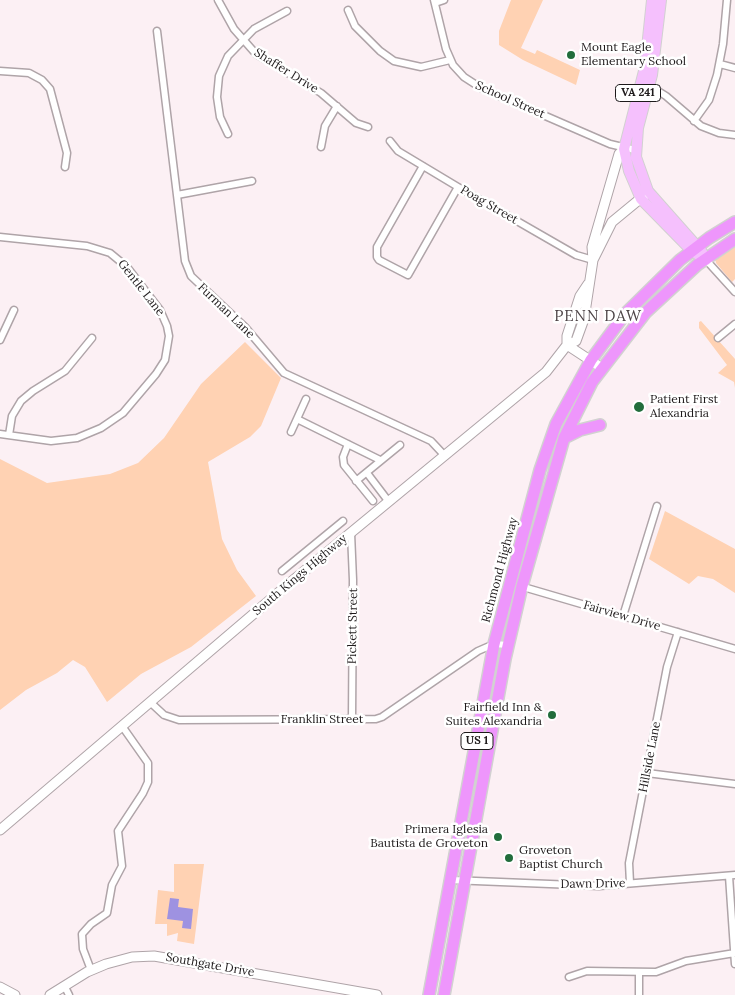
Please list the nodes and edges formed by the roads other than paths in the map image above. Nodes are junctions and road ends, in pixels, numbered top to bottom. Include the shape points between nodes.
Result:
1 (218, 0) edge
2 (444, 0) edge
3 (652, 0) edge
4 (661, 0) edge
5 (726, 0) edge
6 (434, 2) edge
7 (348, 10) dead end
8 (287, 11) dead end
9 (157, 31) dead end
10 (242, 40) junction
11 (450, 60) junction
12 (720, 64) junction
13 (735, 68) edge
14 (0, 71) edge
15 (650, 86) junction
16 (337, 106) junction
17 (694, 122) junction
18 (368, 127) dead end
19 (228, 134) dead end
20 (735, 135) edge
21 (390, 140) dead end
22 (321, 147) dead end
23 (624, 148) junction
24 (635, 150) junction
25 (424, 166) junction
26 (65, 167) dead end
27 (252, 181) dead end
28 (458, 188) junction
29 (177, 195) junction
30 (644, 195) junction
31 (735, 222) edge
32 (0, 237) edge
33 (735, 240) edge
34 (694, 248) junction
35 (592, 260) junction
36 (706, 260) junction
37 (735, 292) edge
38 (14, 310) dead end
39 (735, 324) edge
40 (92, 338) dead end
41 (718, 338) dead end
42 (0, 340) edge
43 (567, 345) junction
44 (591, 360) junction
45 (602, 368) junction
46 (306, 399) dead end
47 (297, 420) junction
48 (600, 425) dead end
49 (291, 432) dead end
50 (0, 434) edge
51 (9, 434) junction
52 (564, 438) junction
53 (348, 444) junction
54 (400, 445) dead end
55 (445, 456) junction
56 (380, 460) junction
57 (367, 473) junction
58 (356, 481) junction
59 (373, 501) dead end
60 (389, 502) junction
61 (657, 506) dead end
62 (343, 521) dead end
63 (351, 533) junction
64 (282, 571) dead end
65 (510, 582) junction
66 (522, 586) junction
67 (624, 616) junction
68 (678, 632) junction
69 (494, 644) junction
70 (508, 645) junction
71 (735, 649) edge
72 (150, 702) junction
73 (352, 719) junction
74 (122, 726) junction
75 (646, 773) junction
76 (735, 784) edge
77 (0, 830) edge
78 (732, 876) edge
79 (451, 880) junction
80 (466, 881) junction
81 (630, 883) junction
82 (734, 953) edge
83 (735, 964) edge
84 (92, 970) junction
85 (639, 972) junction
86 (568, 977) dead end
87 (0, 987) edge
88 (67, 991) edge
89 (15, 995) edge
90 (50, 995) edge
91 (377, 995) edge
92 (429, 995) edge
93 (444, 995) edge
94 (639, 995) edge

1 - 10 street, Shaffer Drive
2 - 6 street
3 - 23 main road, VA 241 via 645,67
4 - 15 main road, VA 241
5 - 12 street
6 - 11 street, School Street
7 - 11 street via 355,26 394,61 421,67
8 - 10 street via 264,22
9 - 29 street, Furman Lane
10 - 16 street, Shaffer Drive via 262,59 307,84
10 - 19 street via 228,56 218,83 218,110
11 - 23 street, School Street via 464,77 481,88
12 - 13 street
12 - 17 street via 709,100
14 - 26 street via 29,73 48,86 66,153
15 - 17 street
15 - 24 main road, VA 241
16 - 18 street, Shaffer Drive via 356,123
16 - 22 street via 325,126
17 - 20 street via 709,130
21 - 25 street, Poag Street via 398,151
23 - 24 street, School Street
23 - 30 main road, VA 241 via 629,171
23 - 35 main road, South Kings Highway via 619,154 597,227
24 - 30 main road, VA 241
25 - 28 street, Poag Street
25 - 28 street via 376,251 379,260 408,275
27 - 29 street
28 - 35 street, Poag Street via 576,255
29 - 55 street, Furman Lane via 185,261 191,276 245,327 284,373 431,441
30 - 34 main road, VA 241
30 - 35 main road via 612,222
31 - 34 highway, Richmond Highway / US 1
32 - 51 street, Gentle Lane via 87,246 110,253 127,267 160,310 169,336 162,364 133,403 112,422 89,434 64,440 39,441
33 - 36 highway, Richmond Highway / US 1
34 - 36 main road, VA 241
34 - 44 highway, Richmond Highway / US 1 via 619,321
35 - 43 main road, South Kings Highway via 582,325 576,341
36 - 37 street
36 - 45 highway, Richmond Highway / US 1 via 682,277 646,312
38 - 42 street
39 - 41 street
40 - 51 street via 65,371 21,401 12,416
43 - 44 main road
43 - 55 main road, South Kings Highway via 538,380
44 - 45 main road
44 - 65 highway, Richmond Highway / US 1 via 564,407 548,444
45 - 52 highway, Richmond Highway / US 1 via 579,404
46 - 47 street
47 - 49 street
47 - 53 street
48 - 52 highway
50 - 51 street, Gentle Lane
52 - 66 highway, Richmond Highway / US 1
53 - 56 street
53 - 58 street via 342,461
54 - 56 street
55 - 60 main road, South Kings Highway
56 - 57 street
57 - 58 street
57 - 60 street
58 - 59 street
60 - 63 main road, South Kings Highway
61 - 67 street
62 - 64 street
63 - 72 main road, South Kings Highway
63 - 73 street, Pickett Street
65 - 66 street, Fairview Drive
65 - 69 highway, Richmond Highway / US 1
66 - 67 street, Fairview Drive
66 - 70 highway, Richmond Highway / US 1
67 - 68 street, Fairview Drive
68 - 71 street, Fairview Drive
68 - 75 street, Hillside Lane via 667,667
69 - 70 street
69 - 73 street, Franklin Street via 454,667 382,717
69 - 79 highway, Richmond Highway / US 1
70 - 80 highway, Richmond Highway / US 1
72 - 73 street, Franklin Street via 164,715 179,720
72 - 74 main road, South Kings Highway
74 - 77 main road, South Kings Highway
74 - 84 street via 148,763 148,782 118,831 122,866 112,885 107,913 82,934 83,949
75 - 76 street
75 - 81 street, Hillside Lane via 629,863
78 - 81 street, Dawn Drive
78 - 82 street
79 - 80 street, Dawn Drive
79 - 92 highway, Richmond Highway / US 1
80 - 81 street, Dawn Drive via 586,886
80 - 93 highway, Richmond Highway / US 1
82 - 83 street
82 - 85 street via 686,961 656,972
84 - 88 main road, Southgate Drive
84 - 91 main road, Southgate Drive via 121,959 164,956
85 - 86 street via 587,971
85 - 94 street
87 - 89 main road
88 - 90 main road, Southgate Drive

